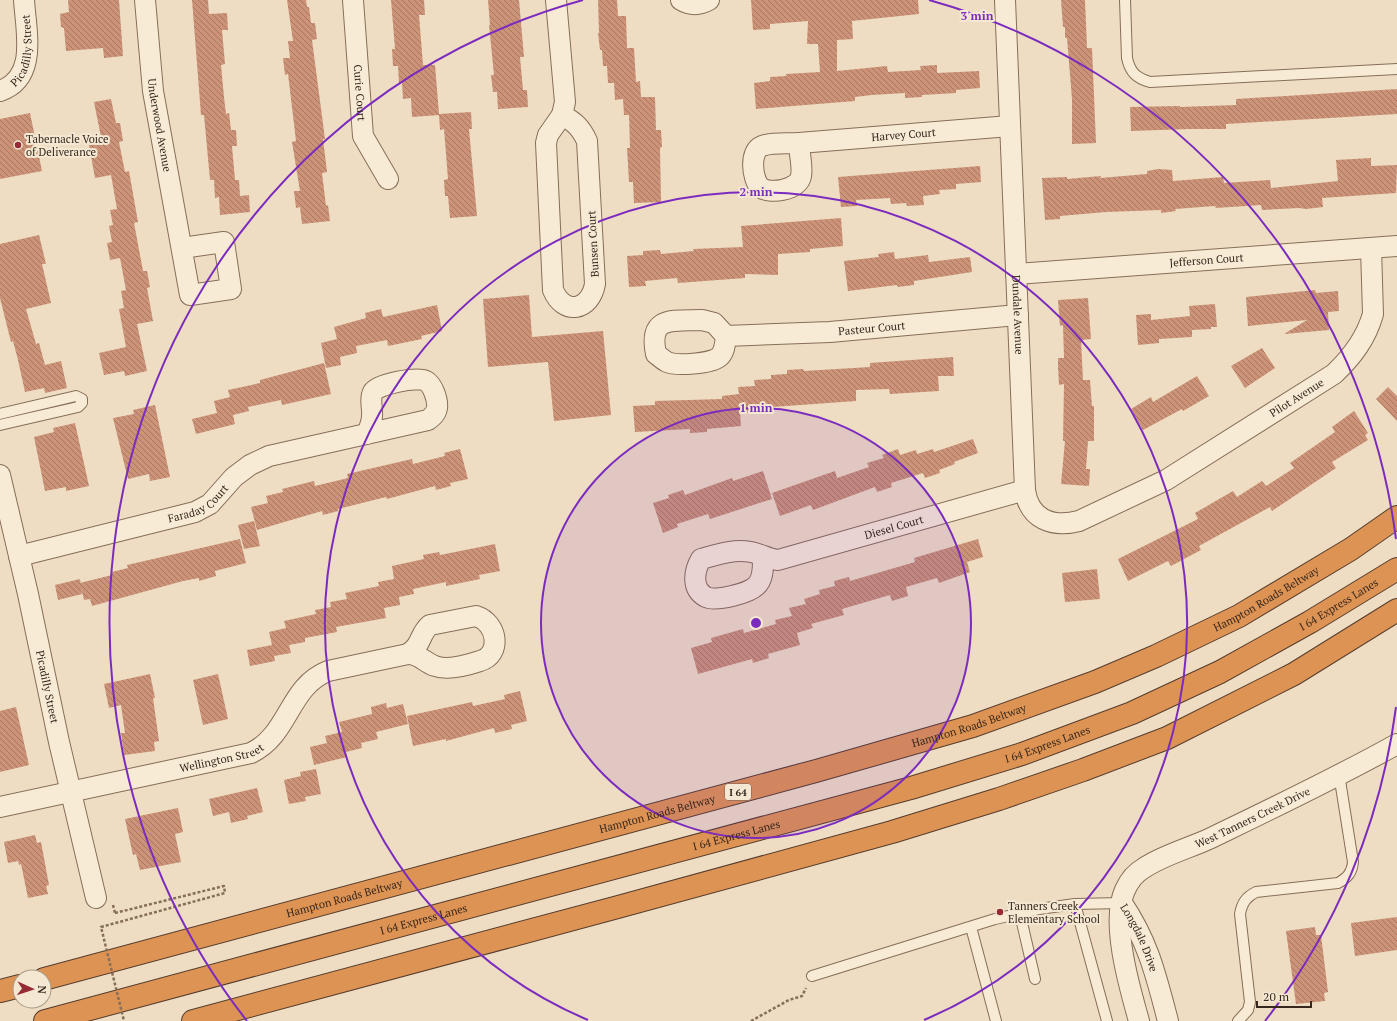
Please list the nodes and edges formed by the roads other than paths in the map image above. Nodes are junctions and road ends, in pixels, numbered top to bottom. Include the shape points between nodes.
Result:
1 (24, 0) edge
2 (145, 0) edge
3 (353, 0) edge
4 (556, 0) edge
5 (681, 0) edge
6 (709, 0) edge
7 (1005, 0) edge
8 (1125, 0) edge
9 (1397, 69) edge
10 (0, 92) edge
11 (562, 115) junction
12 (1010, 126) junction
13 (799, 143) dead end
14 (388, 179) dead end
15 (1397, 246) edge
16 (182, 248) dead end
17 (1371, 248) junction
18 (1016, 274) junction
19 (1018, 315) junction
20 (726, 336) dead end
21 (0, 414) edge
22 (0, 425) edge
23 (367, 434) dead end
24 (0, 475) edge
25 (1025, 490) junction
26 (1140, 492) joint
27 (1397, 517) edge
28 (19, 556) junction
29 (763, 556) dead end
30 (1397, 569) edge
31 (1397, 610) edge
32 (408, 654) dead end
33 (1397, 744) edge
34 (1339, 774) junction
35 (71, 791) junction
36 (0, 807) edge
37 (96, 898) dead end
38 (1122, 903) junction
39 (1075, 904) junction
40 (1020, 914) junction
41 (971, 927) junction
42 (812, 976) road end
43 (52, 977) edge
44 (1036, 978) dead end
45 (12, 988) edge
46 (0, 991) edge
47 (45, 1021) edge
48 (193, 1021) edge
49 (996, 1021) edge
50 (1107, 1021) edge
51 (1139, 1021) edge
52 (1168, 1021) edge
53 (1238, 1021) edge

1 - 10 street, Picadilly Street via 28,58 19,79 8,89
2 - 16 street, Underwood Avenue via 153,91
3 - 14 street, Curie Court via 363,136
4 - 11 street, Bunsen Court via 565,102
5 - 6 street via 692,5
7 - 12 street, Dundale Avenue
8 - 9 lane via 1129,67 1133,74 1146,81
11 - 11 street, Bunsen Court via 548,134 546,143 553,290 563,304 573,307 586,303 593,294 595,284 587,141 582,129 573,120
12 - 13 street, Harvey Court
12 - 18 street, Dundale Avenue
15 - 17 street, Jefferson Court
17 - 18 street, Jefferson Court
17 - 26 street, Pilot Avenue via 1373,314 1362,342 1350,359 1334,374 1166,480
18 - 19 street, Dundale Avenue
19 - 20 street, Pasteur Court via 830,332
19 - 25 street, Dundale Avenue
21 - 22 lane via 76,396 82,399 78,407
23 - 28 street, Faraday Court via 269,456 239,473 210,504 195,512
24 - 28 street, Picadilly Street
25 - 26 street, Dundale Avenue via 1032,510 1053,524 1066,525
25 - 29 street, Diesel Court via 778,560
27 - 43 highway, Hampton Roads Beltway / I 64 via 1351,549 1232,620 1095,682 973,726 816,771
28 - 35 street, Picadilly Street
30 - 47 highway, I 64 Express Lanes via 1310,622 1220,672 1132,713 1022,754 911,788
31 - 48 highway via 1294,674 1167,738 999,799 892,832 687,889
32 - 35 street, Wellington Street via 328,671 317,676 306,684 271,739 251,753
33 - 34 street, West Tanners Creek Drive
34 - 38 street, West Tanners Creek Drive via 1207,840 1144,867 1132,878 1124,892
34 - 53 lane via 1354,862 1352,869 1347,878 1338,883 1256,892 1241,904 1250,1002 1248,1010
35 - 36 street, Wellington Street
35 - 37 street, Picadilly Street
38 - 39 lane
38 - 51 street, Longdale Drive via 1121,940 1125,971
38 - 52 street, Longdale Drive via 1145,943
39 - 40 lane
39 - 50 lane
40 - 41 lane
40 - 44 lane
41 - 42 lane
41 - 49 lane
45 - 46 highway

